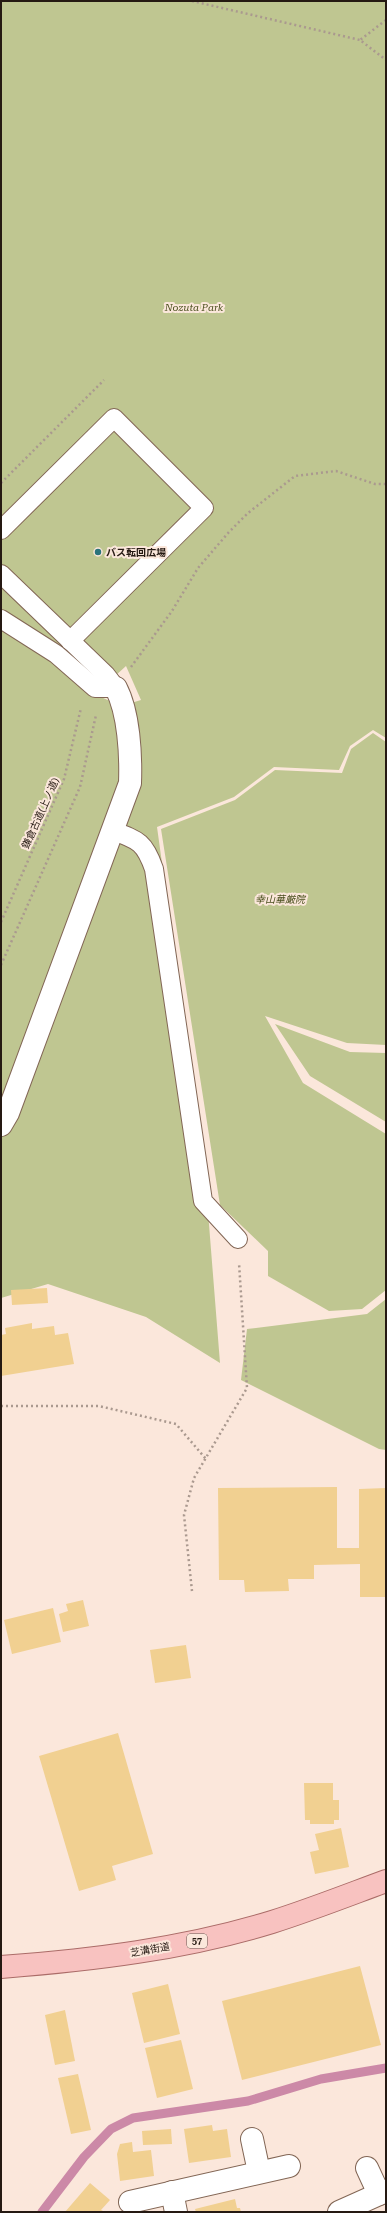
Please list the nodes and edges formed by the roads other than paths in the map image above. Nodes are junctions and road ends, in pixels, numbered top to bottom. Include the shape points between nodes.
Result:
1 (1, 530) edge
2 (1, 574) edge
3 (1, 619) edge
4 (70, 641) junction
5 (101, 686) junction
6 (113, 831) junction
7 (1, 1125) edge
8 (238, 1239) road end
9 (386, 1881) edge
10 (1, 1967) edge
11 (252, 2139) dead end
12 (289, 2166) dead end
13 (367, 2168) dead end
14 (259, 2172) junction
15 (383, 2192) edge
16 (130, 2202) dead end
17 (174, 2202) edge
18 (339, 2212) edge

1 - 4 lane via 114,418 204,508
2 - 4 lane
3 - 5 lane
4 - 5 lane via 106,675
5 - 6 street via 122,703 131,765 130,784
6 - 7 street via 8,1114
6 - 8 lane via 133,838 148,851 154,869 203,1201
9 - 10 main road, 芝溝街道 / 57 via 272,1922 199,1941 53,1963
11 - 14 street
12 - 14 street
13 - 15 street
14 - 17 street
15 - 18 street
16 - 17 street

